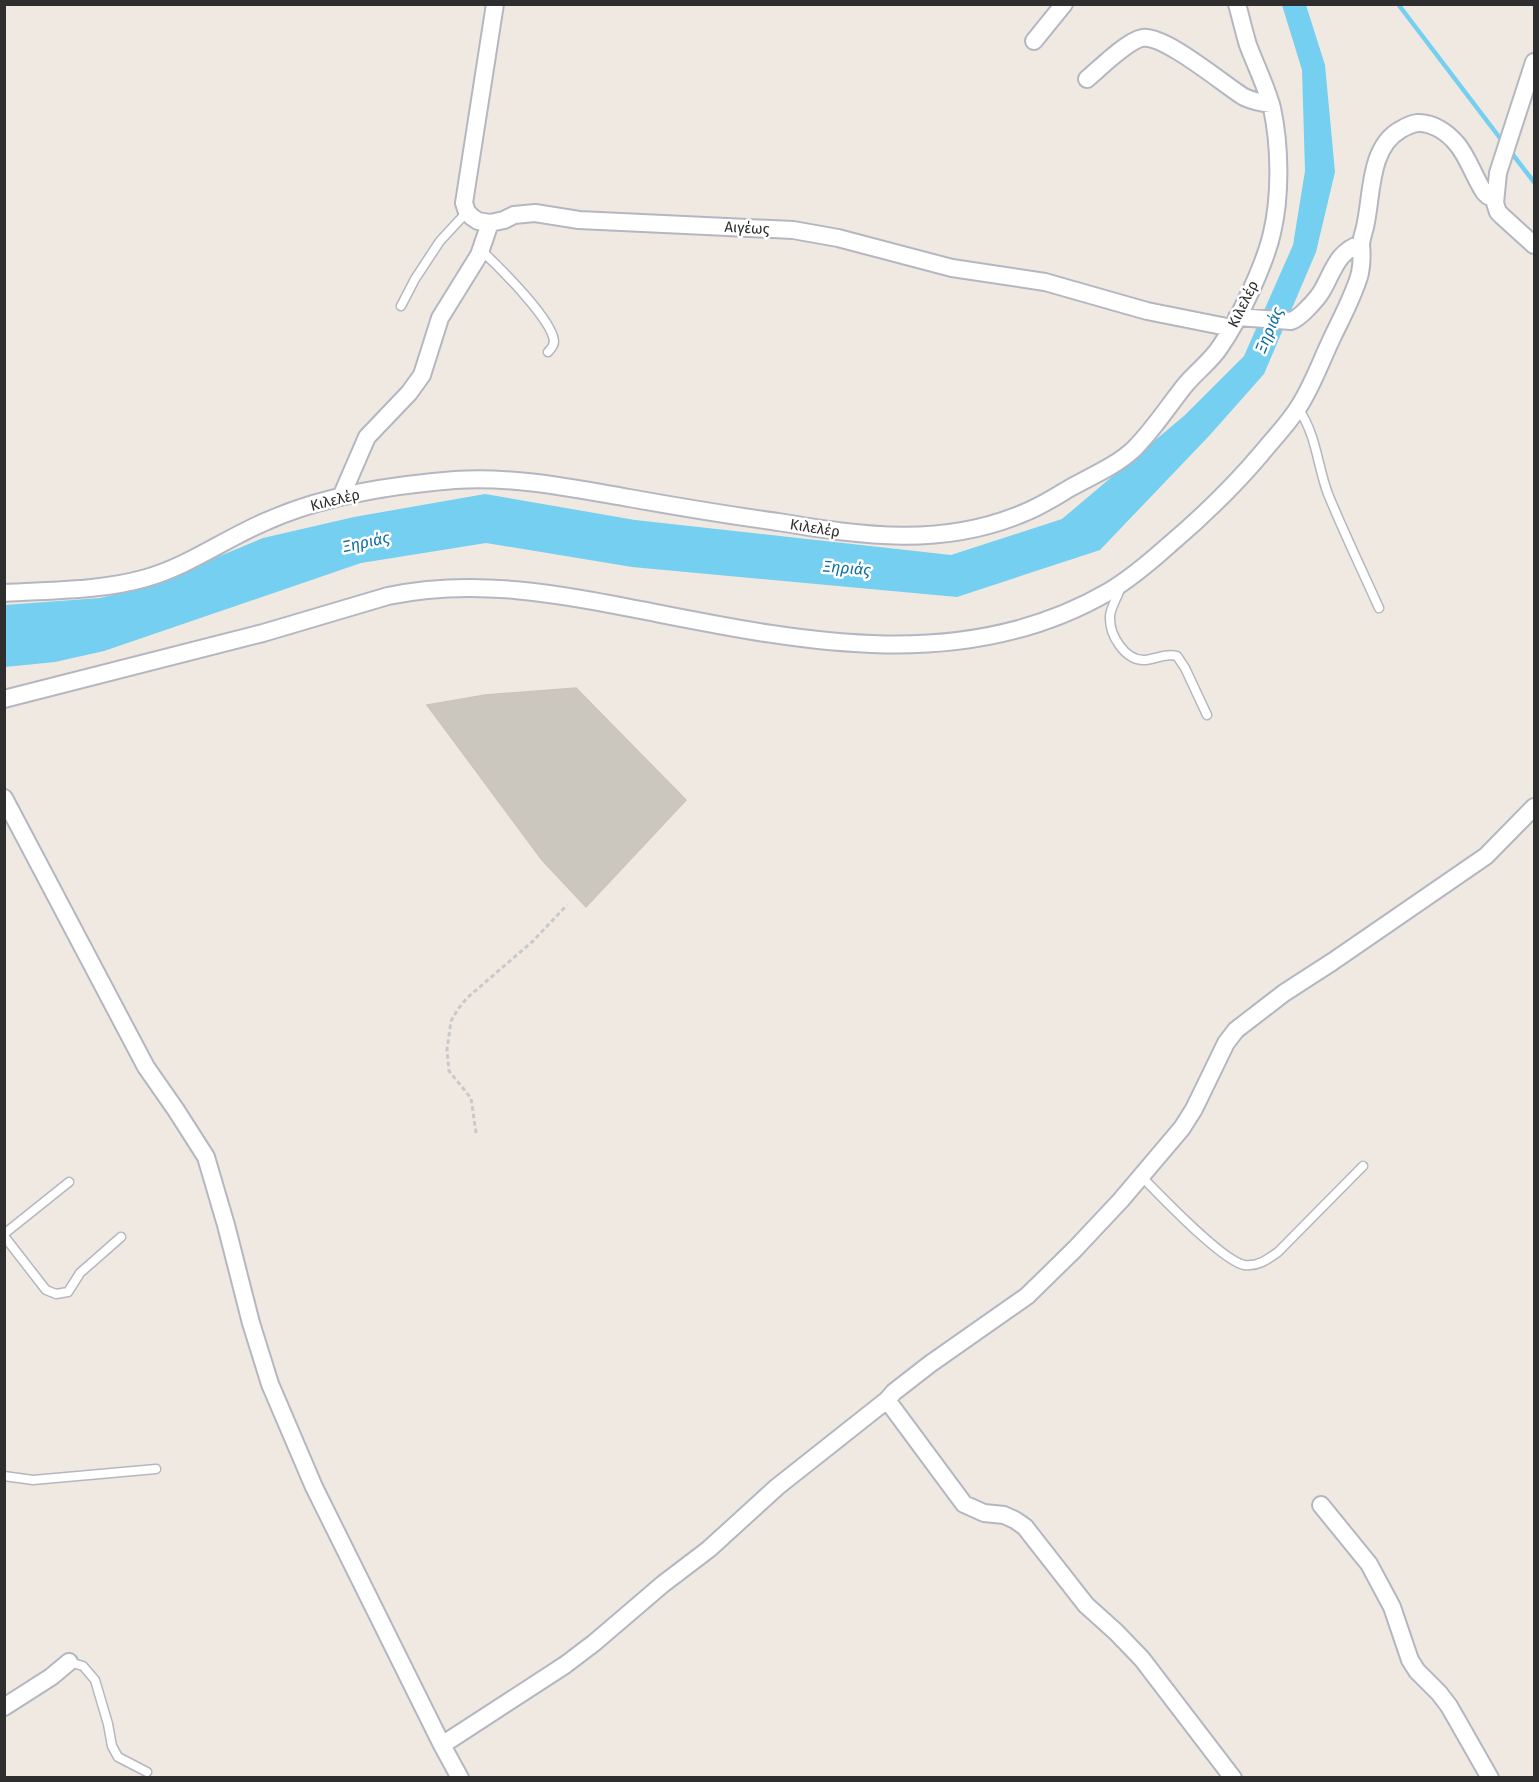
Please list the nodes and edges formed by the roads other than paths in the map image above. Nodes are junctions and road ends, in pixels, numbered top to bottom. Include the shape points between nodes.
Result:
1 (495, 4) edge
2 (1064, 4) edge
3 (1237, 4) edge
4 (1034, 41) dead end
5 (1534, 62) edge
6 (1087, 79) dead end
7 (1271, 104) junction
8 (1495, 198) junction
9 (467, 212) junction
10 (490, 223) junction
11 (1361, 244) junction
12 (1534, 245) edge
13 (481, 250) junction
14 (401, 306) dead end
15 (1234, 323) junction
16 (548, 352) dead end
17 (1301, 412) junction
18 (341, 497) junction
19 (1122, 583) junction
20 (4, 593) edge
21 (1379, 608) dead end
22 (4, 699) edge
23 (1207, 715) dead end
24 (4, 798) edge
25 (1534, 807) edge
26 (1362, 1166) dead end
27 (1141, 1176) junction
28 (69, 1182) dead end
29 (4, 1235) edge
30 (121, 1237) dead end
31 (887, 1400) junction
32 (156, 1469) dead end
33 (4, 1476) edge
34 (1321, 1505) dead end
35 (69, 1662) joint
36 (4, 1707) edge
37 (442, 1745) junction
38 (147, 1772) dead end
39 (460, 1778) edge
40 (1233, 1778) edge
41 (1490, 1778) edge

1 - 9 street via 465,194
2 - 4 street
3 - 7 street, Κιλελέρ
5 - 8 street via 1498,173
6 - 7 street via 1128,44 1153,38 1244,96
7 - 15 street, Κιλελέρ via 1278,157 1272,233
8 - 11 street via 1484,192 1452,139 1435,127 1413,124 1395,133 1382,151 1372,178
8 - 12 street via 1498,212
9 - 10 street via 478,221
9 - 14 lane via 440,241
10 - 13 street
10 - 15 street, Αιγέως via 536,213 579,220 792,230 952,268 1045,282 1127,306
11 - 15 street, Αιγέως via 1342,255 1323,290 1297,319
11 - 17 street via 1360,275
13 - 16 lane via 538,310 554,340
13 - 18 street via 440,318 422,375 367,437
15 - 18 street, Κιλελέρ via 1219,350 1133,449 1116,463 1024,513 957,532 896,537 853,534 509,480 454,480
17 - 19 street via 1185,531
17 - 21 lane via 1316,443 1328,493
18 - 20 street, Κιλελέρ via 271,519 146,578
19 - 22 street via 1057,616 1013,631 932,643 877,645 754,633 526,590 409,591 252,636
19 - 23 lane via 1110,616 1116,639 1136,659 1177,656
24 - 37 street via 146,1067 206,1157 270,1384 314,1486
25 - 27 street via 1486,856 1236,1030 1182,1128
26 - 27 lane via 1278,1252 1253,1265 1226,1255
27 - 31 street via 1027,1296 930,1364
28 - 29 lane
29 - 30 lane via 46,1290 56,1294 68,1292 80,1273
31 - 37 street via 594,1643
31 - 40 street via 964,1504 984,1513 1004,1515 1025,1527 1086,1605 1142,1659
32 - 33 lane via 33,1480
34 - 41 street via 1370,1564 1392,1608 1410,1660 1449,1706
35 - 36 street
35 - 38 lane via 83,1666 95,1680 118,1756
37 - 39 street

